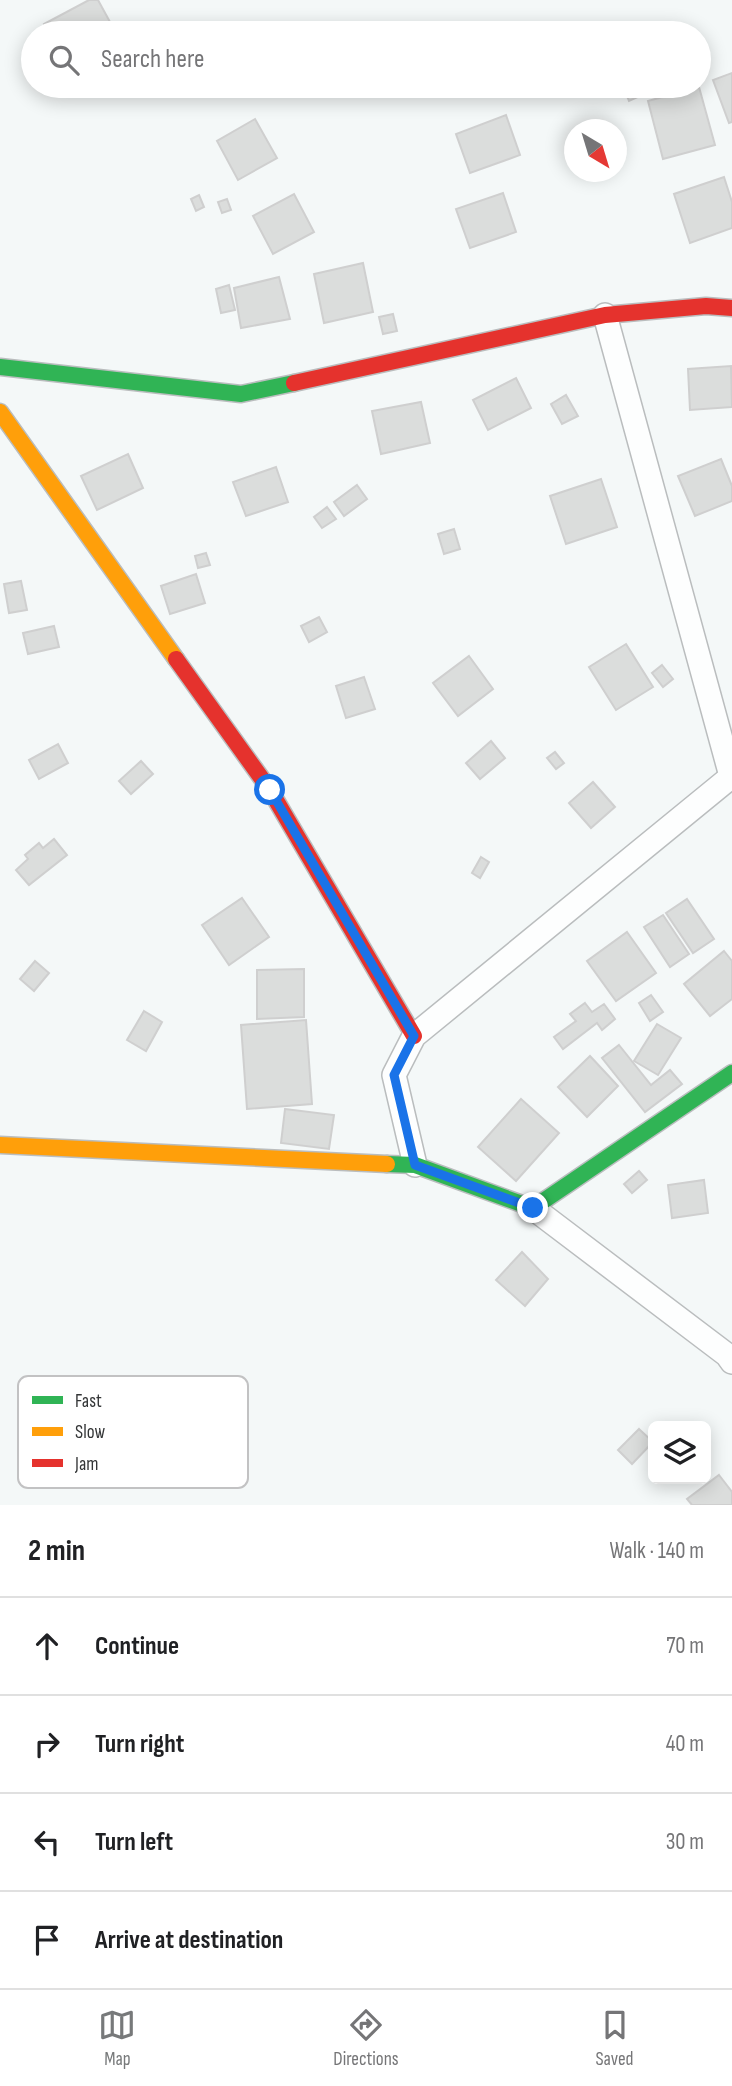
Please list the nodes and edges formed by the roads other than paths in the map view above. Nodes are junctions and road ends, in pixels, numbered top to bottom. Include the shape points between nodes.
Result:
1 (732, 308) edge
2 (605, 315) junction
3 (0, 367) edge
4 (0, 412) edge
5 (732, 776) edge
6 (414, 1036) junction
7 (732, 1073) edge
8 (0, 1145) edge
9 (415, 1165) junction
10 (533, 1208) junction
11 (730, 1356) edge

1 - 2 street
2 - 3 street via 241,394
2 - 5 street
4 - 6 street via 270,790
5 - 6 street
6 - 9 street via 394,1075
7 - 10 street
8 - 9 street
9 - 10 street
10 - 11 street

